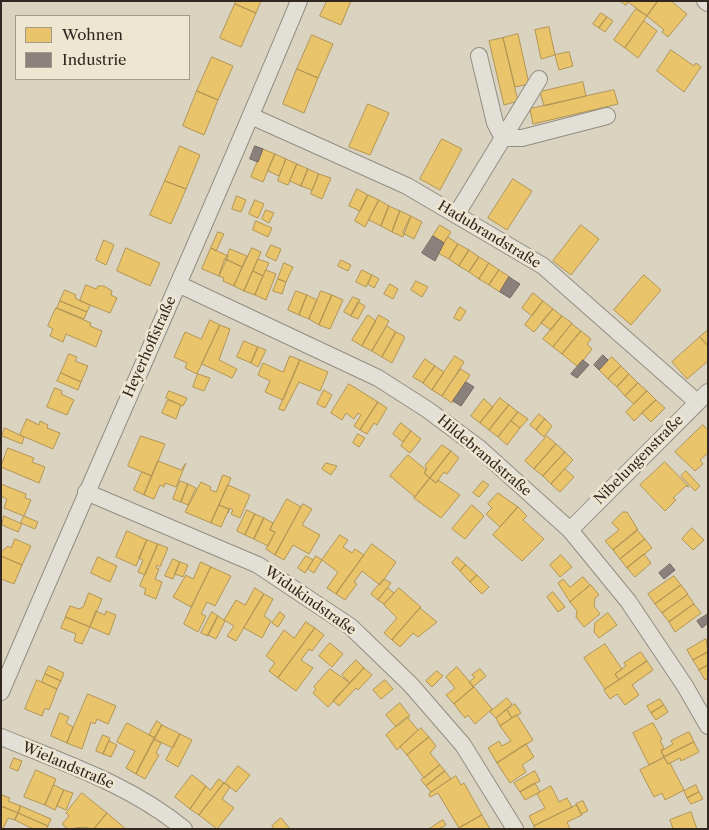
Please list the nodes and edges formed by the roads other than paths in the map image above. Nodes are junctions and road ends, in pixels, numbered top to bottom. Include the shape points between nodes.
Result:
1 (299, 1) edge
2 (479, 56) dead end
3 (540, 79) dead end
4 (251, 116) junction
5 (606, 116) dead end
6 (503, 138) junction
7 (456, 215) junction
8 (178, 284) junction
9 (702, 397) edge
10 (86, 492) junction
11 (570, 530) junction
12 (1, 692) edge
13 (708, 726) edge
14 (1, 737) edge
15 (184, 829) edge
16 (514, 829) edge

1 - 4 street, Heyerhoffstraße
2 - 6 street via 495,123
3 - 6 street
4 - 7 street, Hadubrandstraße via 407,186
4 - 8 street, Heyerhoffstraße
5 - 6 street via 522,138
6 - 7 street
7 - 9 street, Hadubrandstraße via 543,266
8 - 10 street, Heyerhoffstraße
8 - 11 street, Hildebrandstraße via 378,378 478,448
9 - 11 street, Nibelungenstraße
10 - 12 street, Heyerhoffstraße
10 - 16 street, Widukindstraße via 258,565 351,627 410,685 463,745
11 - 13 street, Hildebrandstraße via 628,601
14 - 15 street, Wielandstraße via 106,780

